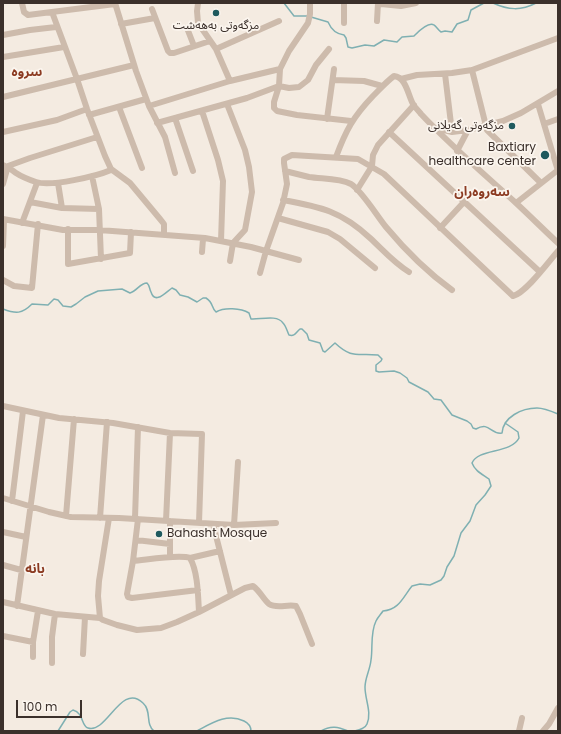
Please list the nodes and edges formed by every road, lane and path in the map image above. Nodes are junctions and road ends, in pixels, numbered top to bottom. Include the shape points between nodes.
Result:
1 (22, 3) edge
2 (115, 3) edge
3 (198, 3) edge
4 (310, 3) edge
5 (344, 3) edge
6 (378, 3) edge
7 (416, 3) edge
8 (152, 9) dead end
9 (52, 12) junction
10 (155, 18) junction
11 (279, 21) dead end
12 (377, 21) dead end
13 (344, 23) dead end
14 (121, 24) junction
15 (56, 27) junction
16 (186, 28) dead end
17 (3, 35) edge
18 (558, 38) edge
19 (210, 41) junction
20 (194, 46) junction
21 (64, 47) junction
22 (216, 49) junction
23 (329, 49) dead end
24 (3, 57) edge
25 (134, 65) junction
26 (280, 69) junction
27 (334, 69) dead end
28 (472, 70) junction
29 (445, 74) junction
30 (77, 79) junction
31 (401, 79) junction
32 (333, 80) junction
33 (230, 81) junction
34 (279, 86) junction
35 (382, 86) junction
36 (558, 91) edge
37 (3, 96) edge
38 (146, 99) junction
39 (227, 104) junction
40 (538, 104) junction
41 (414, 105) junction
42 (149, 106) junction
43 (119, 107) junction
44 (202, 111) junction
45 (88, 112) junction
46 (175, 118) junction
47 (327, 119) junction
48 (558, 119) edge
49 (351, 121) junction
50 (157, 123) junction
51 (544, 124) junction
52 (486, 126) junction
53 (436, 128) junction
54 (468, 130) junction
55 (3, 132) edge
56 (389, 132) junction
57 (452, 132) junction
58 (97, 136) junction
59 (457, 151) junction
60 (556, 155) edge
61 (336, 157) junction
62 (5, 166) edge
63 (372, 166) junction
64 (142, 168) dead end
65 (111, 170) junction
66 (558, 170) edge
67 (192, 171) dead end
68 (285, 171) junction
69 (175, 173) dead end
70 (92, 176) junction
71 (37, 183) junction
72 (58, 183) junction
73 (540, 183) junction
74 (3, 184) edge
75 (357, 190) junction
76 (283, 200) junction
77 (30, 202) junction
78 (464, 202) junction
79 (516, 203) junction
80 (62, 208) junction
81 (99, 209) junction
82 (278, 218) junction
83 (4, 219) edge
84 (22, 223) junction
85 (38, 224) junction
86 (440, 228) junction
87 (68, 229) junction
88 (99, 230) junction
89 (131, 232) junction
90 (164, 234) junction
91 (205, 238) junction
92 (221, 241) junction
93 (233, 243) junction
94 (558, 243) edge
95 (3, 246) edge
96 (266, 251) junction
97 (558, 251) edge
98 (202, 252) dead end
99 (101, 259) junction
100 (299, 260) dead end
101 (230, 261) dead end
102 (375, 268) dead end
103 (410, 272) dead end
104 (540, 272) junction
105 (260, 273) dead end
106 (3, 280) edge
107 (452, 290) dead end
108 (3, 406) edge
109 (23, 411) junction
110 (43, 415) junction
111 (74, 419) junction
112 (107, 422) junction
113 (138, 427) junction
114 (170, 433) junction
115 (238, 462) dead end
116 (3, 498) edge
117 (12, 501) junction
118 (30, 506) junction
119 (66, 516) junction
120 (100, 518) junction
121 (109, 518) junction
122 (137, 519) junction
123 (168, 521) junction
124 (199, 523) junction
125 (276, 523) dead end
126 (213, 524) junction
127 (234, 525) junction
128 (3, 532) edge
129 (26, 537) junction
130 (136, 540) junction
131 (170, 544) junction
132 (220, 551) junction
133 (170, 558) junction
134 (190, 558) junction
135 (133, 561) junction
136 (3, 565) edge
137 (22, 570) junction
138 (198, 590) junction
139 (231, 595) junction
140 (3, 602) edge
141 (17, 606) junction
142 (38, 611) junction
143 (199, 612) junction
144 (55, 614) junction
145 (85, 616) junction
146 (100, 618) junction
147 (3, 636) edge
148 (33, 642) junction
149 (312, 644) dead end
150 (83, 654) dead end
151 (33, 657) dead end
152 (52, 664) dead end
153 (558, 708) edge
154 (522, 718) dead end
155 (519, 731) edge
156 (543, 731) edge

1 - 9 street via 24,12 28,15
2 - 9 street
2 - 14 street
3 - 19 street via 198,23
4 - 26 street via 308,23
5 - 13 street
6 - 7 street via 401,6
6 - 12 street
8 - 10 street
9 - 15 street
10 - 14 street
10 - 20 street via 170,54
11 - 22 street
14 - 25 street
15 - 17 street
15 - 21 street
16 - 20 street
18 - 28 street
19 - 20 street
19 - 22 street
21 - 24 street
21 - 30 street
22 - 33 street
23 - 34 street via 304,84 289,88
25 - 30 street
25 - 38 street
26 - 33 street
26 - 34 street
27 - 32 street
28 - 29 street
28 - 52 street
29 - 31 street via 417,75
29 - 57 street
30 - 37 street
30 - 45 street
31 - 35 street via 394,76
31 - 41 street
32 - 35 street via 364,81
32 - 47 street
33 - 42 street
34 - 39 street
34 - 47 street via 274,102 277,111
35 - 49 street
36 - 40 street
38 - 42 street
38 - 43 street
39 - 44 street
39 - 93 street via 245,150 252,192 245,230
40 - 51 street
40 - 52 street via 503,121
41 - 53 street
41 - 56 street
42 - 50 street
43 - 45 street
43 - 64 street
44 - 46 street
44 - 92 street via 223,181
45 - 55 street
45 - 58 street
46 - 50 street
46 - 67 street
47 - 49 street
48 - 51 street
49 - 61 street
50 - 69 street via 165,137
51 - 60 street
52 - 54 street
52 - 73 street via 487,130
53 - 57 street
53 - 59 street
54 - 57 street
54 - 59 street
56 - 63 street via 373,155
56 - 78 street
58 - 62 street
58 - 65 street
59 - 79 street
60 - 66 street
61 - 63 street via 358,159
61 - 68 street via 292,155 284,159
62 - 71 street
62 - 74 street
63 - 75 street
63 - 86 street via 395,183
65 - 70 street
65 - 90 street via 130,183 160,219 164,224
66 - 73 street
68 - 75 street via 307,177 342,180
68 - 76 street
70 - 72 street
70 - 81 street
71 - 72 street
71 - 77 street
72 - 80 street
73 - 79 street
75 - 107 street via 406,250 436,279
76 - 82 street
76 - 103 street via 324,209 342,216
77 - 80 street
77 - 84 street
78 - 86 street
78 - 104 street
79 - 94 street
80 - 81 street
81 - 88 street
82 - 96 street
82 - 102 street via 328,232
83 - 84 street
83 - 95 street
84 - 85 street
85 - 87 street
85 - 106 street via 32,288 14,286
86 - 104 street via 514,296
87 - 88 street
87 - 99 street via 68,264
88 - 89 street
88 - 99 street
89 - 90 street
89 - 99 street via 130,254
90 - 91 street
91 - 92 street
91 - 98 street
92 - 93 street
93 - 96 street
93 - 101 street
96 - 100 street
96 - 105 street
97 - 104 street
108 - 109 street
109 - 110 street
109 - 117 street
110 - 111 street
110 - 118 street
111 - 112 street
111 - 119 street
112 - 113 street
112 - 120 street
113 - 114 street
113 - 122 street
114 - 123 street
114 - 124 street via 202,434
115 - 127 street
116 - 117 street
117 - 118 street
118 - 119 street
118 - 129 street
119 - 120 street
120 - 121 street
121 - 122 street
121 - 146 street via 98,588
122 - 123 street
122 - 130 street
123 - 124 street
123 - 131 street
124 - 126 street
125 - 127 street
126 - 127 street
126 - 132 street
128 - 129 street
129 - 137 street
130 - 131 street
130 - 135 street
131 - 133 street
132 - 134 street
132 - 139 street
133 - 134 street
133 - 135 street
134 - 138 street
135 - 138 street via 128,597
136 - 137 street
137 - 141 street
138 - 143 street
139 - 143 street
139 - 149 street via 253,586 273,605 296,606
140 - 141 street
141 - 142 street
142 - 144 street
142 - 148 street
143 - 146 street via 161,628 136,630
144 - 145 street
144 - 152 street
145 - 146 street
145 - 150 street
147 - 148 street
148 - 151 street
153 - 156 street
154 - 155 street

